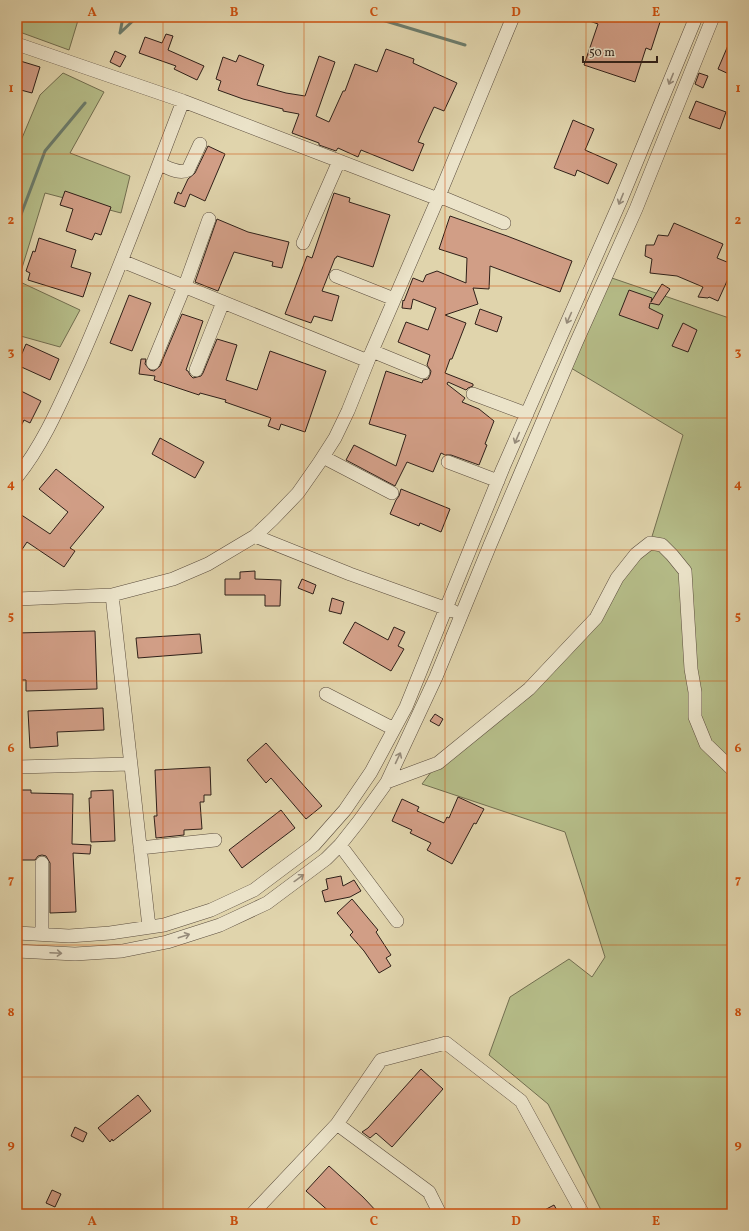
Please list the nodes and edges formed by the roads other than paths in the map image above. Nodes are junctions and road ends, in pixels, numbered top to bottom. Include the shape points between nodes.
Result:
1 (512, 17) edge
2 (696, 17) edge
3 (713, 17) edge
4 (17, 44) edge
5 (183, 101) junction
6 (200, 144) dead end
7 (339, 161) junction
8 (159, 164) junction
9 (439, 197) junction
10 (209, 219) dead end
11 (504, 223) dead end
12 (303, 243) dead end
13 (122, 261) junction
14 (336, 276) dead end
15 (185, 286) junction
16 (394, 299) junction
17 (223, 302) junction
18 (370, 356) junction
19 (154, 363) dead end
20 (196, 370) dead end
21 (423, 372) dead end
22 (473, 394) dead end
23 (527, 414) junction
24 (323, 457) junction
25 (448, 462) dead end
26 (17, 477) edge
27 (498, 481) junction
28 (392, 493) dead end
29 (255, 536) junction
30 (112, 595) junction
31 (17, 598) edge
32 (446, 608) junction
33 (463, 614) junction
34 (326, 694) dead end
35 (394, 729) junction
36 (130, 764) junction
37 (17, 768) edge
38 (732, 769) edge
39 (387, 782) junction
40 (215, 840) dead end
41 (340, 845) junction
42 (140, 848) junction
43 (42, 862) dead end
44 (397, 921) dead end
45 (149, 927) junction
46 (17, 933) edge
47 (42, 934) junction
48 (17, 951) edge
49 (337, 1124) junction
50 (254, 1213) edge
51 (440, 1214) edge
52 (583, 1214) edge

1 - 9 street
2 -> 23 street via 620,202
3 - 33 street via 636,210 573,348
4 - 5 street
5 - 7 street
5 - 8 street
6 - 8 street via 188,170 184,172
7 - 9 street
7 - 12 street
8 - 13 street
9 - 11 street
9 - 16 street
10 - 15 street
13 - 15 street
13 - 26 street via 49,429
14 - 16 street
15 - 17 street
15 - 19 street
16 - 18 street
17 - 18 street
17 - 20 street
18 - 21 street
18 - 24 street via 348,411
22 - 23 street
23 -> 27 street
24 - 28 street
24 - 29 street via 298,492
25 - 27 street
27 - 32 street
29 - 30 street via 208,564 173,579
29 - 32 street via 350,574
30 - 31 street
30 - 36 street
32 - 33 street
32 - 35 street via 406,707
39 -> 33 street
34 - 35 street
35 - 45 street via 372,772 345,810 314,845 254,890 211,910 164,925
36 - 37 street
36 - 42 street
38 - 39 street via 706,744 695,717 685,571 662,545 650,543 636,554 617,578 596,618 529,689 438,763
39 - 41 street
40 - 42 street
41 - 44 street
48 -> 41 street via 75,954 122,951 167,942 220,925 266,903 326,859
42 - 45 street
43 - 47 street
45 - 47 street via 69,936
46 - 47 street
49 - 50 street
49 - 51 street via 429,1192
49 - 52 street via 380,1060 446,1042 521,1101

